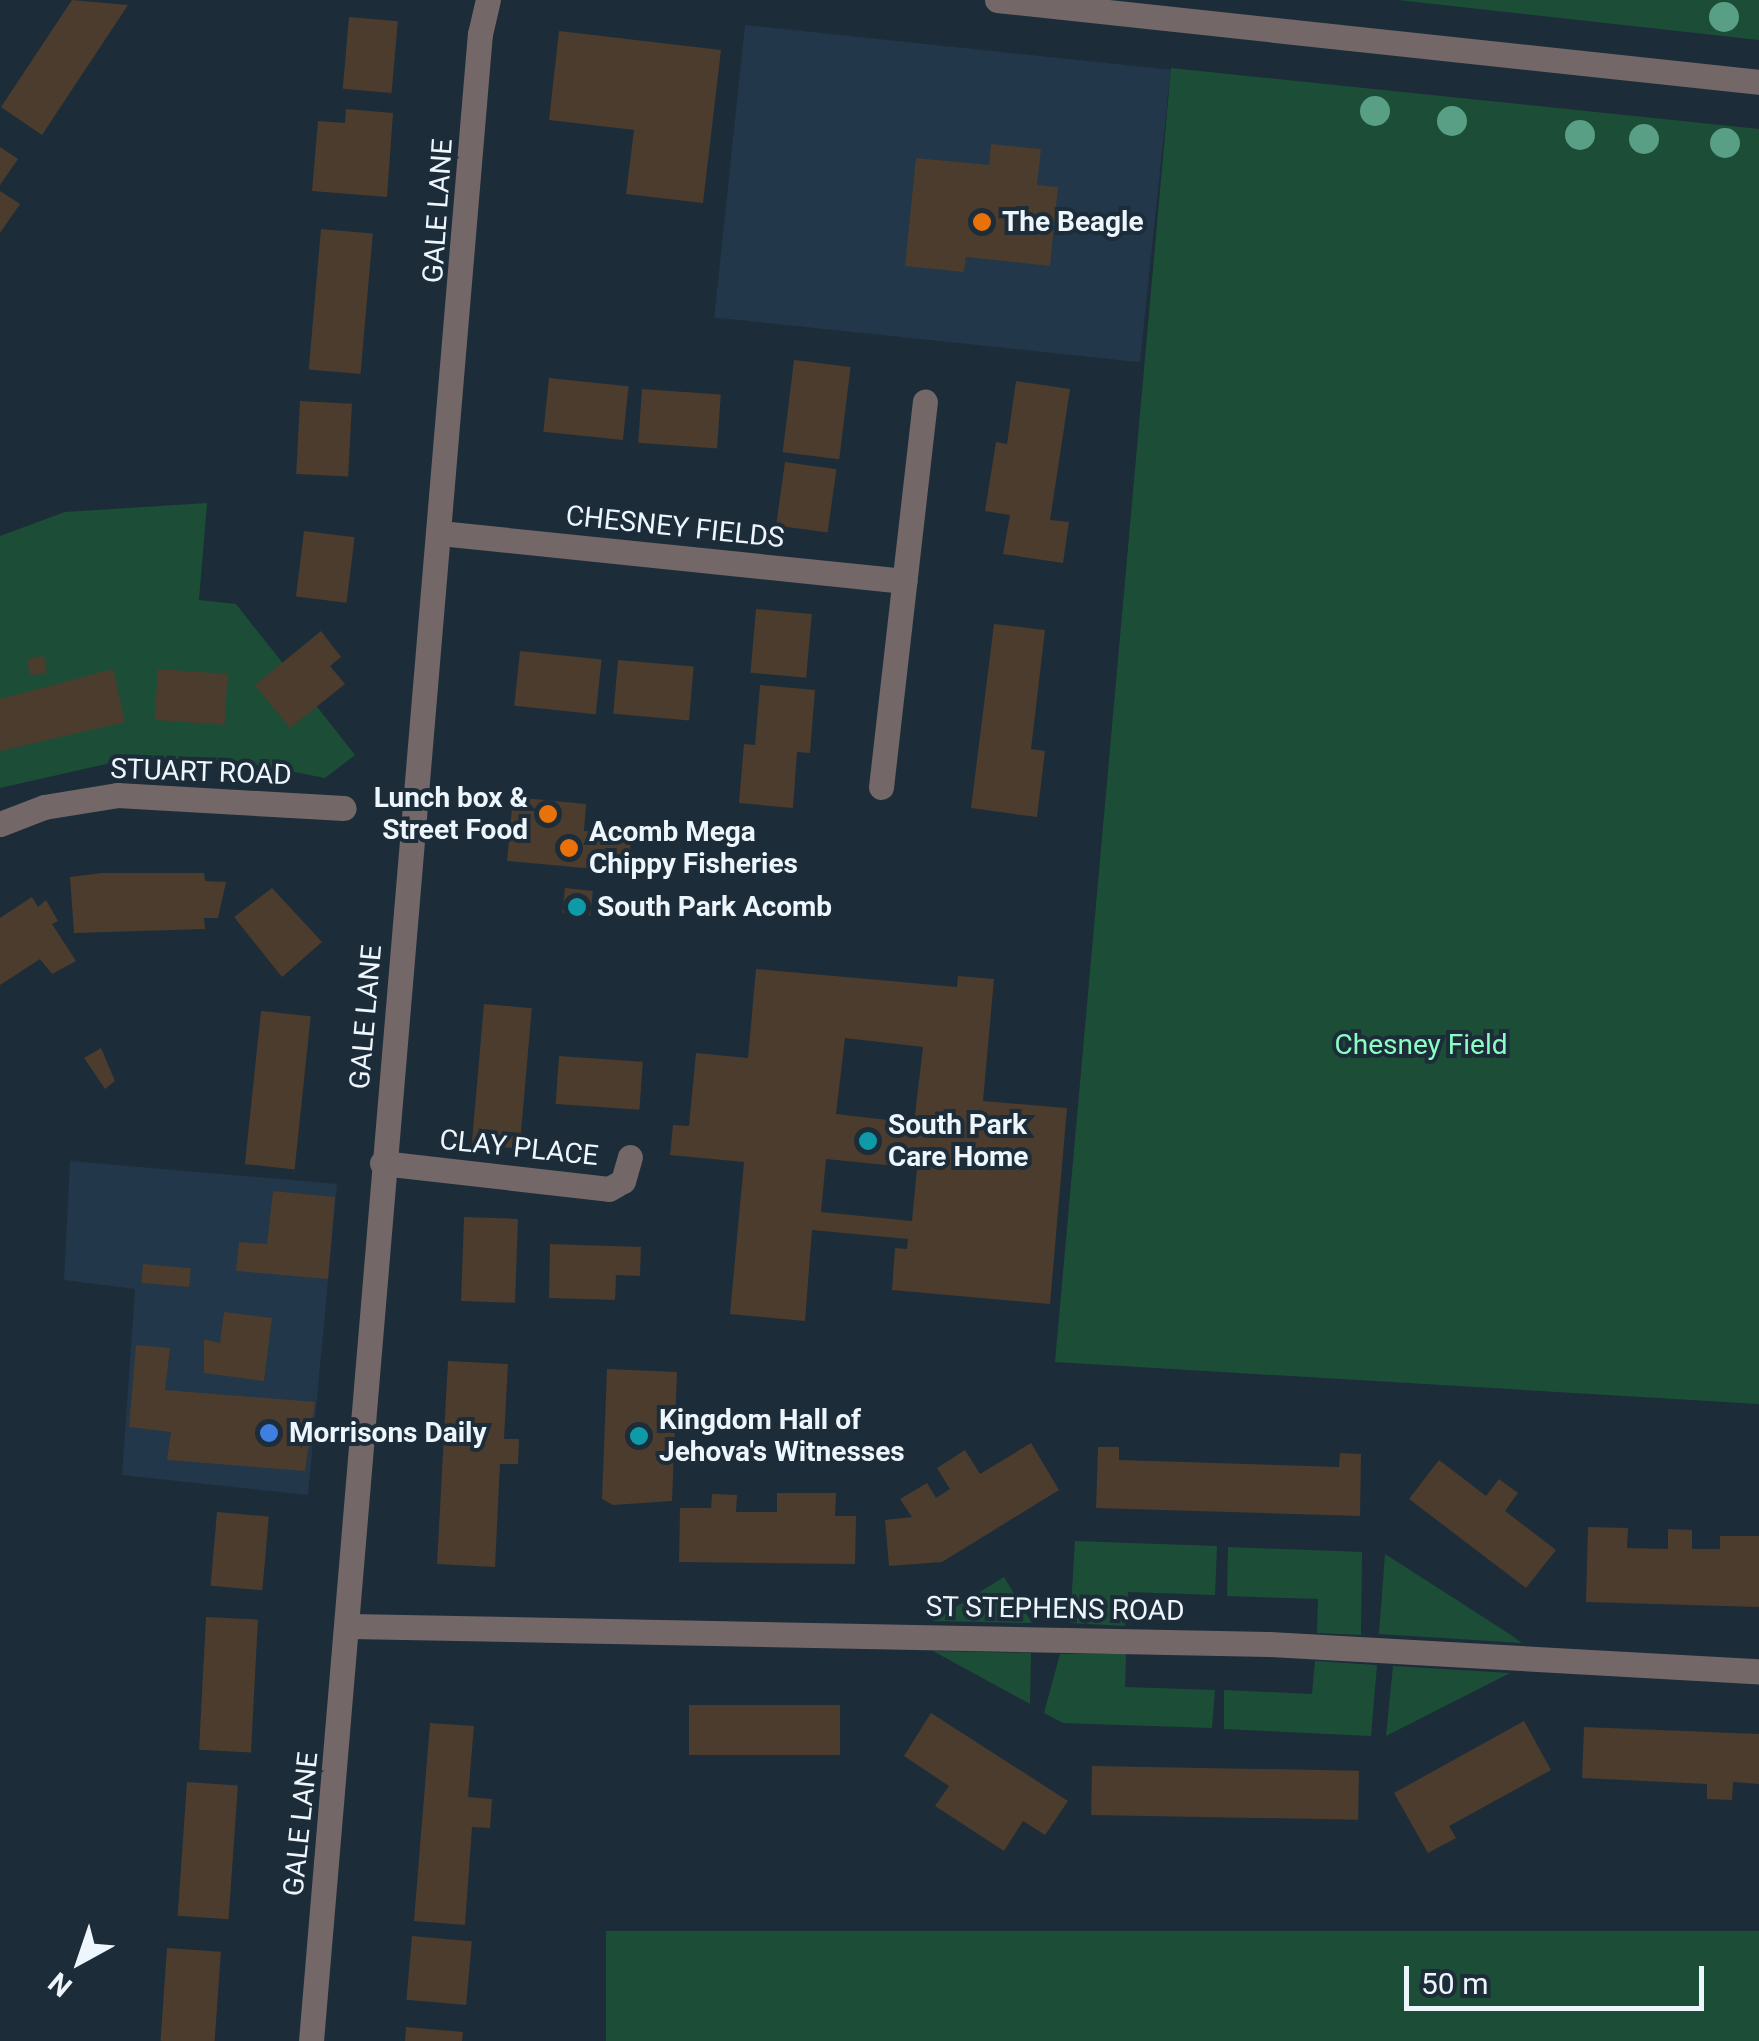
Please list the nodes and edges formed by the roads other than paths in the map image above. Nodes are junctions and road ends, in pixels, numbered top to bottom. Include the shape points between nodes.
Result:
1 (488, 0) edge
2 (997, 0) edge
3 (1759, 82) edge
4 (925, 402) dead end
5 (440, 533) junction
6 (904, 581) junction
7 (880, 787) dead end
8 (344, 808) dead end
9 (0, 824) edge
10 (630, 1157) dead end
11 (382, 1163) junction
12 (350, 1626) junction
13 (1759, 1671) edge
14 (311, 2041) edge

1 - 5 street, GALE LANE
2 - 3 street
4 - 6 street
5 - 6 street, CHESNEY FIELDS
5 - 11 street, GALE LANE
6 - 7 street
8 - 9 street, STUART ROAD via 117,795 44,807
10 - 11 street, CLAY PLACE via 624,1181 609,1189
11 - 12 street, GALE LANE
12 - 13 street, ST STEPHENS ROAD via 1269,1644
12 - 14 street, GALE LANE

